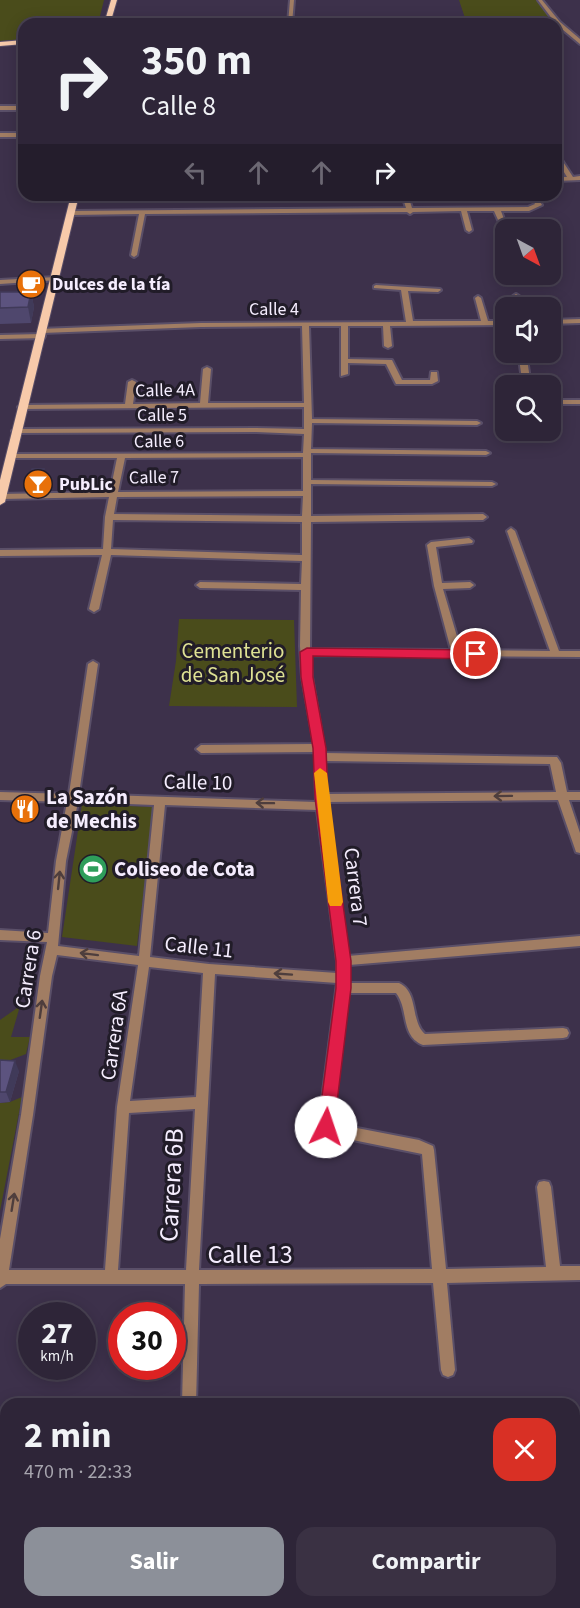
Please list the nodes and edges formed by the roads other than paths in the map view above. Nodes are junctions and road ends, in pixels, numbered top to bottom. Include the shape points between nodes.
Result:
1 (108, 0) edge
2 (114, 0) edge
3 (292, 0) edge
4 (540, 0) edge
5 (107, 18) edge
6 (109, 18) edge
7 (290, 18) edge
8 (554, 18) edge
9 (562, 26) edge
10 (18, 42) edge
11 (580, 42) edge
12 (0, 44) edge
13 (0, 108) edge
14 (18, 108) edge
15 (0, 135) edge
16 (18, 135) edge
17 (562, 163) edge
18 (580, 178) edge
19 (562, 179) edge
20 (571, 179) junction
21 (74, 201) edge
22 (407, 201) edge
23 (536, 201) edge
24 (497, 210) junction
25 (464, 211) junction
26 (410, 212) junction
27 (71, 213) junction
28 (142, 213) junction
29 (501, 219) edge
30 (469, 230) dead end
31 (134, 255) dead end
32 (407, 277) dead end
33 (56, 279) junction
34 (0, 282) edge
35 (376, 287) dead end
36 (410, 290) junction
37 (438, 290) dead end
38 (478, 297) dead end
39 (580, 321) edge
40 (561, 322) edge
41 (305, 324) junction
42 (345, 324) junction
43 (386, 324) junction
44 (413, 324) junction
45 (484, 324) junction
46 (495, 324) edge
47 (42, 333) junction
48 (0, 337) edge
49 (388, 346) dead end
50 (344, 361) junction
51 (207, 369) dead end
52 (344, 374) dead end
53 (434, 374) dead end
54 (132, 382) dead end
55 (561, 402) edge
56 (580, 402) edge
57 (204, 405) junction
58 (308, 405) junction
59 (129, 406) junction
60 (22, 407) junction
61 (308, 421) junction
62 (477, 423) dead end
63 (16, 431) junction
64 (308, 432) junction
65 (308, 453) junction
66 (486, 453) dead end
67 (10, 456) junction
68 (121, 456) junction
69 (307, 482) junction
70 (492, 484) dead end
71 (1, 493) edge
72 (307, 493) junction
73 (115, 494) junction
74 (109, 517) junction
75 (483, 517) dead end
76 (306, 519) junction
77 (511, 531) dead end
78 (469, 542) dead end
79 (107, 552) junction
80 (0, 553) edge
81 (306, 558) junction
82 (200, 585) dead end
83 (471, 585) dead end
84 (438, 586) junction
85 (305, 587) junction
86 (94, 609) dead end
87 (307, 652) junction
88 (457, 654) junction
89 (556, 654) junction
90 (580, 654) edge
91 (93, 664) dead end
92 (201, 748) dead end
93 (320, 752) junction
94 (0, 796) edge
95 (562, 796) junction
96 (580, 796) edge
97 (73, 799) junction
98 (160, 801) junction
99 (322, 802) junction
100 (580, 849) edge
101 (0, 935) edge
102 (580, 941) edge
103 (53, 944) junction
104 (144, 961) junction
105 (343, 961) junction
106 (209, 969) junction
107 (343, 983) junction
108 (563, 1032) dead end
109 (201, 1103) junction
110 (123, 1107) junction
111 (544, 1187) dead end
112 (580, 1273) edge
113 (554, 1274) junction
114 (111, 1276) junction
115 (440, 1276) junction
116 (192, 1278) junction
117 (0, 1279) edge
118 (448, 1370) dead end
119 (189, 1398) edge

1 - 5 main road
2 - 6 main road
3 - 7 street
4 - 8 street
9 - 11 street
10 - 12 main road
13 - 14 street
15 - 16 street
17 - 20 street
18 - 20 street
19 - 20 street
21 - 27 main road
22 - 26 street
23 - 24 street via 538,207
24 - 25 street
24 - 29 street
25 - 26 street
25 - 30 street
26 - 28 street
27 - 28 street
27 - 33 main road
28 - 31 street
32 - 36 street
33 - 34 street
33 - 47 main road
35 - 44 street via 404,288
36 - 37 street
36 - 44 street
38 - 45 street
39 - 40 street
41 - 42 street, Calle 4
41 - 47 street, Calle 4
41 - 58 street, Carrera 7
42 - 43 street, Calle 4
42 - 50 street
43 - 44 street, Calle 4
43 - 49 street
44 - 45 street, Calle 4
45 - 46 street, Calle 4
47 - 48 street, Calle 4
47 - 60 main road
50 - 52 street
50 - 53 street via 389,362 402,383 432,382
51 - 57 street
54 - 59 street
55 - 56 street
57 - 58 street, Calle 4A
57 - 59 street, Calle 4A
58 - 61 street, Carrera 7
59 - 60 street, Calle 4A
60 - 63 main road
61 - 62 street
61 - 64 street, Carrera 7
63 - 64 street, Calle 5
63 - 67 main road
64 - 65 street, Carrera 7
65 - 66 street, Calle 6
65 - 68 street, Calle 6
65 - 69 street, Carrera 7
67 - 68 street, Calle 6
67 - 71 main road
68 - 73 street
69 - 70 street
69 - 72 street, Carrera 7
71 - 73 street, Calle 7
72 - 73 street, Calle 7
72 - 76 street, Carrera 7
73 - 74 street
74 - 76 street
74 - 79 street
75 - 76 street
76 - 81 street, Carrera 7
77 - 89 street
78 - 84 street via 431,544
79 - 80 street
79 - 81 street
79 - 86 street
81 - 85 street, Carrera 7
82 - 85 street
83 - 84 street
84 - 88 street
85 - 87 street, Carrera 7
87 - 88 street
87 - 93 street, Carrera 7 via 307,677
88 - 89 street
89 - 90 street
91 - 97 street, Carrera 6
92 - 93 street
93 - 95 street via 553,760
93 - 99 street, Carrera 7
94 - 97 street, Calle 10
95 - 96 street, Calle 10
95 -> 99 street, Calle 10
95 - 100 street
97 - 98 street, Calle 10
103 -> 97 street, Carrera 6 via 61,861
99 -> 98 street, Calle 10
98 - 104 street, Carrera 6A
99 - 105 street, Carrera 7
101 - 103 street, Calle 11
102 - 105 street
104 -> 103 street, Calle 11
117 -> 103 street, Carrera 6
104 - 106 street, Calle 11
104 - 110 street, Carrera 6A
105 - 107 street, Carrera 7
107 -> 106 street, Calle 11
106 - 109 street, Carrera 6B
107 - 108 street, Calle 11 via 399,988 405,996 415,1034 423,1040
107 - 115 street, Carrera 7 via 326,1127 428,1150
109 - 110 street
109 - 116 street, Carrera 6B
110 - 114 street, Carrera 6A
111 - 113 street
112 - 113 street, Calle 13
113 - 115 street, Calle 13
114 - 116 street, Calle 13
114 - 117 street, Calle 13
115 - 116 street, Calle 13
115 - 118 street
116 - 119 street, Carrera 6B

